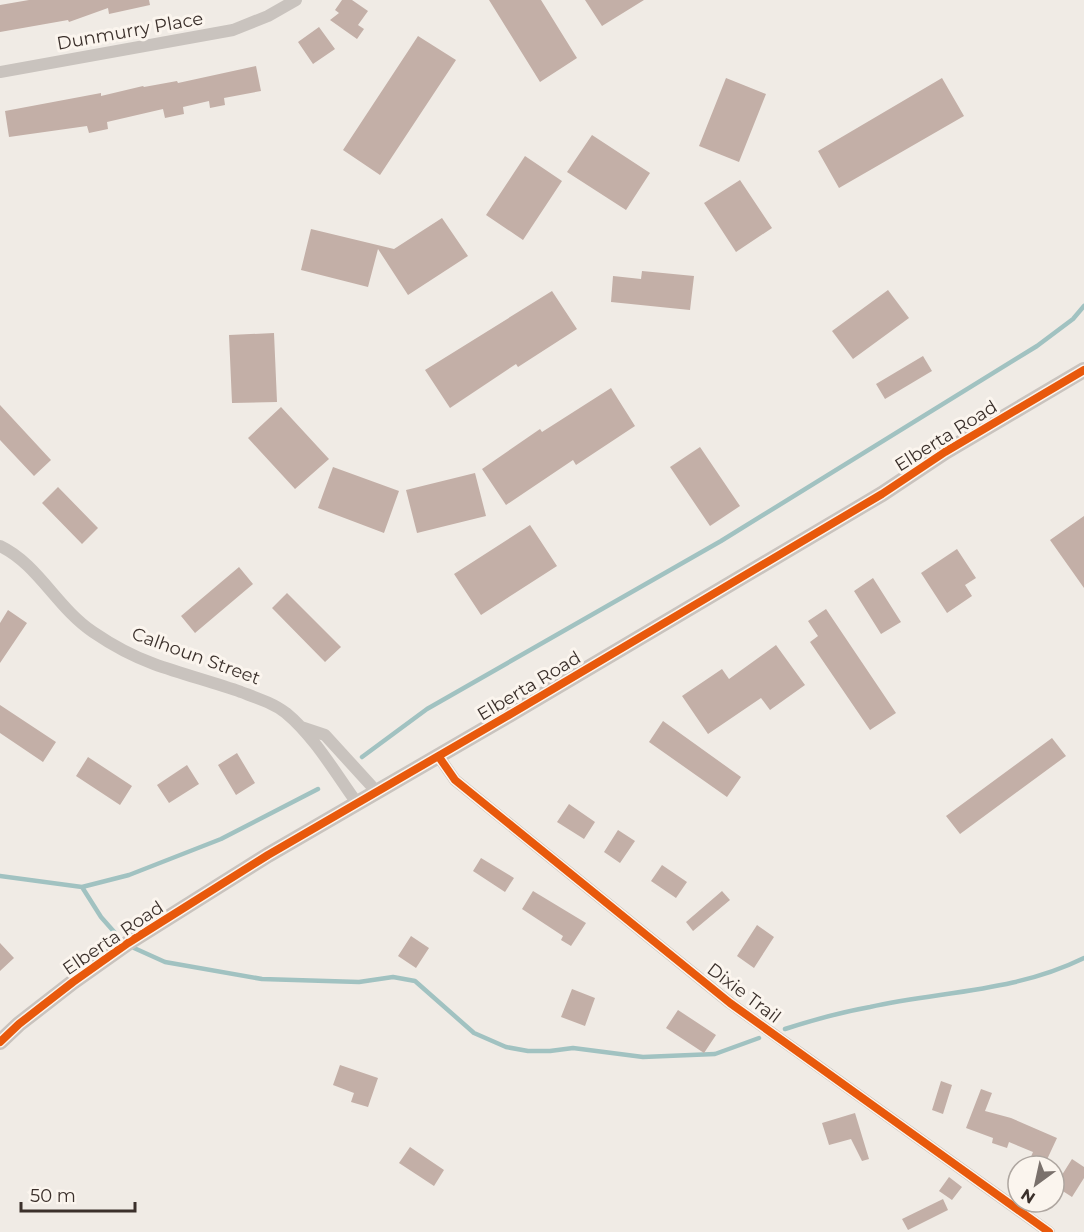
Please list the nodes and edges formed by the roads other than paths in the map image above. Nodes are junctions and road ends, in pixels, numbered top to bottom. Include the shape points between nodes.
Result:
1 (296, 0) edge
2 (0, 72) edge
3 (1084, 370) edge
4 (0, 546) edge
5 (302, 727) junction
6 (439, 757) junction
7 (377, 792) junction
8 (357, 803) junction
9 (0, 1042) edge
10 (1049, 1232) edge

1 - 2 street, Dunmurry Place via 233,30
3 - 6 street, Elberta Road
4 - 5 street, Calhoun Street via 29,566 81,624 114,645 155,664 264,700
5 - 7 street, Calhoun Street via 325,735
5 - 8 street, Calhoun Street
6 - 7 street, Elberta Road
6 - 10 street, Dixie Trail via 455,780 729,1003
7 - 8 street, Elberta Road
8 - 9 street, Elberta Road via 128,943

